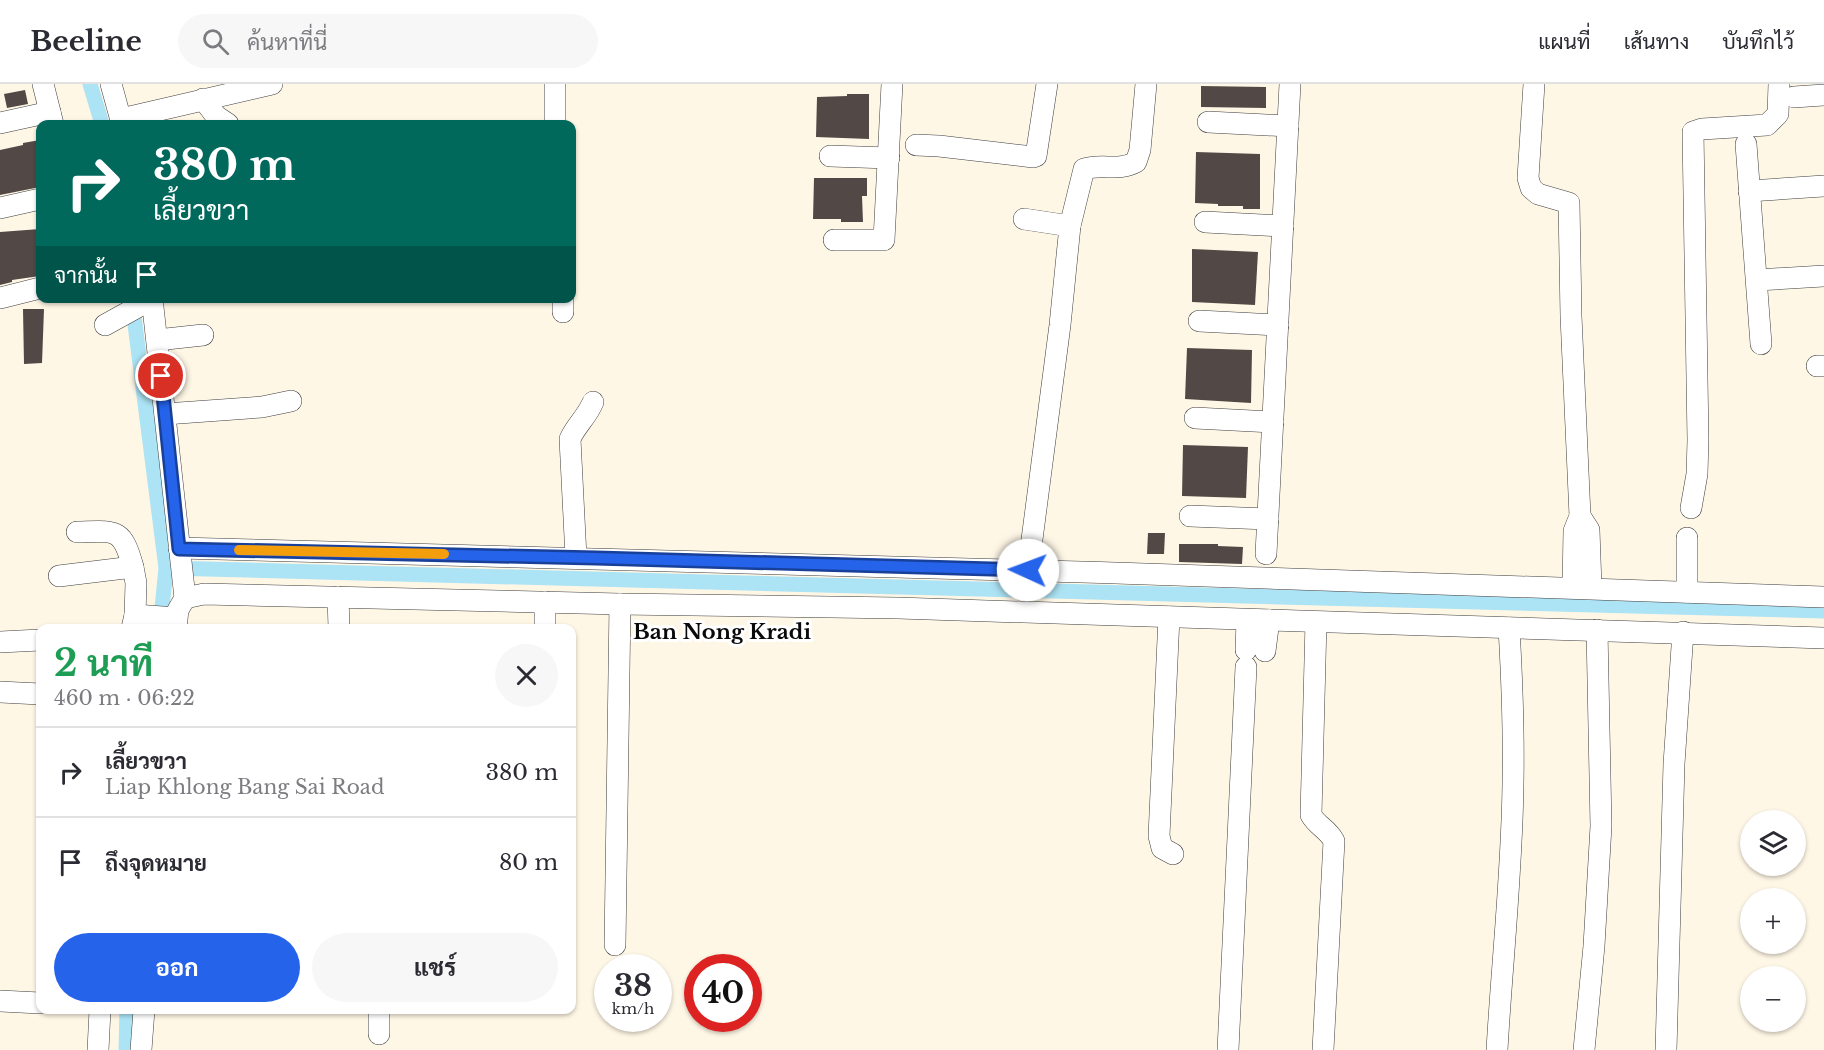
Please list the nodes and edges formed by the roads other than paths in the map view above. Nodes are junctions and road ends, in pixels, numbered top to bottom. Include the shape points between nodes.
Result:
1 (43, 84) edge
2 (111, 84) edge
3 (272, 84) edge
4 (555, 84) edge
5 (892, 84) edge
6 (1047, 84) edge
7 (1146, 84) edge
8 (1290, 84) edge
9 (1534, 84) edge
10 (1786, 90) edge
11 (1824, 95) edge
12 (203, 99) junction
13 (51, 118) edge
14 (120, 120) edge
15 (128, 120) edge
16 (222, 120) edge
17 (555, 120) edge
18 (1208, 122) dead end
19 (0, 123) edge
20 (1288, 126) junction
21 (1746, 144) dead end
22 (916, 145) dead end
23 (830, 156) dead end
24 (889, 158) junction
25 (1824, 186) edge
26 (1749, 191) junction
27 (36, 200) edge
28 (0, 208) edge
29 (1024, 219) dead end
30 (1205, 222) dead end
31 (1070, 226) junction
32 (1283, 226) junction
33 (834, 240) dead end
34 (1824, 276) edge
35 (1757, 280) junction
36 (36, 289) edge
37 (0, 298) edge
38 (145, 303) edge
39 (151, 303) edge
40 (1199, 321) dead end
41 (110, 322) dead end
42 (1278, 325) junction
43 (203, 335) dead end
44 (157, 340) junction
45 (1761, 344) dead end
46 (291, 401) dead end
47 (593, 402) dead end
48 (165, 414) junction
49 (1195, 418) dead end
50 (1273, 422) junction
51 (1691, 508) dead end
52 (1190, 516) dead end
53 (1268, 519) junction
54 (77, 532) dead end
55 (1687, 538) dead end
56 (179, 552) junction
57 (1266, 554) dead end
58 (576, 557) junction
59 (134, 567) junction
60 (1028, 570) junction
61 (59, 576) dead end
62 (1582, 587) junction
63 (1687, 592) junction
64 (184, 593) junction
65 (338, 597) junction
66 (1824, 597) edge
67 (545, 602) junction
68 (620, 604) junction
69 (1169, 617) junction
70 (136, 619) edge
71 (1247, 620) junction
72 (1269, 620) junction
73 (173, 621) edge
74 (1316, 622) junction
75 (339, 624) edge
76 (545, 624) edge
77 (1509, 628) junction
78 (1597, 630) junction
79 (1683, 632) junction
80 (1824, 638) edge
81 (36, 640) edge
82 (0, 642) edge
83 (1255, 658) junction
84 (0, 692) edge
85 (36, 694) edge
86 (1173, 854) dead end
87 (615, 945) dead end
88 (0, 1001) edge
89 (36, 1003) edge
90 (100, 1014) edge
91 (144, 1014) edge
92 (379, 1014) edge
93 (379, 1034) dead end
94 (98, 1050) edge
95 (141, 1050) edge
96 (1228, 1050) edge
97 (1323, 1050) edge
98 (1497, 1050) edge
99 (1584, 1050) edge
100 (1665, 1050) edge

1 - 13 street
2 - 14 street
3 - 12 street
4 - 17 street
5 - 24 street
6 - 22 street via 1036,156
7 - 31 street via 1136,162 1127,167 1096,165 1084,169
8 - 20 street
9 - 62 street via 1528,178 1538,194 1569,203 1580,516 1589,530
10 - 11 street
10 - 51 street via 1778,114 1767,125 1693,132 1698,440
12 - 15 street
12 - 16 street
13 - 19 street
18 - 20 street
20 - 32 street
21 - 26 street
23 - 24 street
24 - 33 street via 884,240
25 - 26 street
26 - 35 street
27 - 28 street
29 - 31 street
30 - 32 street
31 - 60 street
32 - 42 street
34 - 35 street
35 - 45 street
36 - 37 street
38 - 41 street
39 - 44 street
40 - 42 street
42 - 50 street
43 - 44 street
44 - 48 street
46 - 48 street
47 - 58 street via 570,439
48 - 56 street
49 - 50 street
50 - 53 street
52 - 53 street
53 - 57 street
54 - 59 street via 117,534 127,545
55 - 63 street
56 - 58 street
56 - 64 street
58 - 60 street
59 - 61 street
59 - 70 street
60 - 62 street
62 - 63 street
63 - 66 street
64 - 65 street
64 - 73 street
65 - 67 street
65 - 75 street
67 - 68 street
67 - 76 street
68 - 69 street
68 - 87 street
69 - 71 street
69 - 86 street via 1159,836 1162,848
70 - 73 street
71 - 72 street
71 - 83 street
72 - 74 street
72 - 83 street
74 - 77 street
74 - 97 street via 1311,815 1334,841
77 - 78 street
77 - 98 street via 1513,795
78 - 79 street
78 - 99 street via 1601,826
79 - 80 street
79 - 100 street via 1674,764
81 - 82 street
83 - 96 street via 1245,691
84 - 85 street
88 - 89 street
90 - 94 street
91 - 95 street
92 - 93 street

